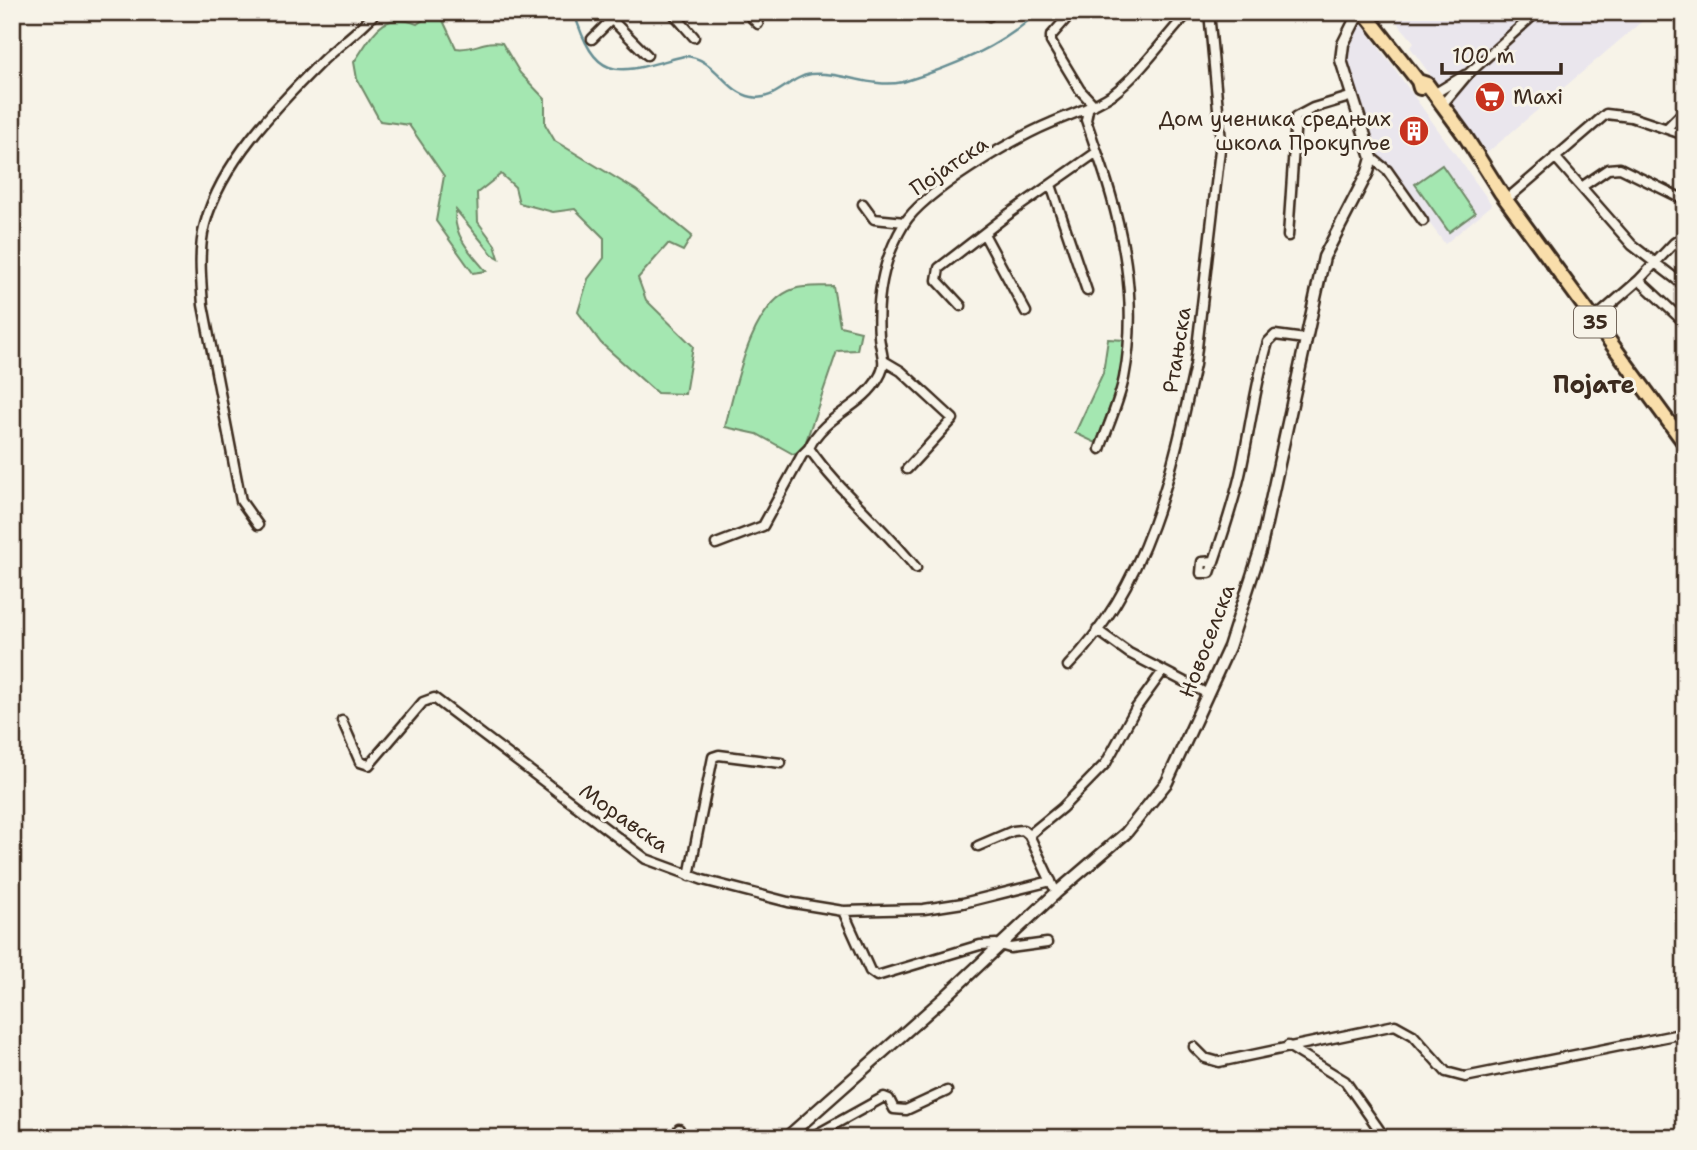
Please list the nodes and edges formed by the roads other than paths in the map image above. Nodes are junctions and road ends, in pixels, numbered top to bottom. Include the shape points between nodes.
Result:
1 (376, 12) edge
2 (619, 12) edge
3 (672, 12) edge
4 (746, 12) edge
5 (1072, 12) edge
6 (1189, 12) edge
7 (1209, 12) edge
8 (1362, 12) edge
9 (1536, 12) edge
10 (611, 20) junction
11 (758, 24) dead end
12 (694, 37) dead end
13 (592, 39) dead end
14 (647, 55) dead end
15 (1468, 74) junction
16 (1418, 81) junction
17 (1353, 96) junction
18 (1438, 100) junction
19 (1091, 107) junction
20 (1685, 110) edge
21 (1667, 128) junction
22 (1685, 135) edge
23 (1471, 150) junction
24 (1097, 152) junction
25 (1555, 157) junction
26 (1372, 158) junction
27 (1051, 185) junction
28 (1583, 186) junction
29 (1506, 200) junction
30 (1685, 200) edge
31 (863, 204) dead end
32 (1423, 221) dead end
33 (905, 222) junction
34 (984, 234) junction
35 (1287, 236) dead end
36 (1685, 242) edge
37 (1656, 264) junction
38 (1639, 280) junction
39 (1685, 286) edge
40 (1087, 291) dead end
41 (961, 306) dead end
42 (1027, 312) dead end
43 (1593, 320) junction
44 (1685, 323) edge
45 (1305, 339) junction
46 (884, 361) junction
47 (1685, 444) edge
48 (809, 448) junction
49 (1101, 449) dead end
50 (906, 469) dead end
51 (258, 525) dead end
52 (716, 544) dead end
53 (1214, 561) dead end
54 (916, 568) dead end
55 (1097, 630) junction
56 (1068, 666) dead end
57 (1163, 671) junction
58 (1208, 694) junction
59 (342, 720) dead end
60 (781, 763) dead end
61 (1029, 835) junction
62 (978, 846) dead end
63 (689, 876) junction
64 (1051, 881) junction
65 (1056, 893) junction
66 (843, 911) junction
67 (1046, 943) dead end
68 (1001, 945) junction
69 (1685, 1033) edge
70 (1288, 1046) junction
71 (1194, 1047) dead end
72 (947, 1091) dead end
73 (800, 1124) junction
74 (786, 1138) edge
75 (808, 1138) edge
76 (1385, 1138) edge

1 - 51 street via 323,60 261,130 231,169 204,226 203,305 241,501
2 - 10 street
3 - 12 street
4 - 11 street
5 - 19 street via 1051,36 1057,54
6 - 19 street, Појатска via 1128,80
7 - 55 street, Ртањска via 1221,141 1195,365 1156,519 1129,584
8 - 16 main road, 35
8 - 17 street via 1340,53
9 - 15 street
10 - 13 street
10 - 14 street
15 - 18 street
15 - 18 street
16 - 18 main road, 35
16 - 23 main road, 35 via 1435,110
17 - 26 street
17 - 35 street via 1313,107 1296,117
18 - 23 main road, 35
19 - 24 street via 1086,120
19 - 33 street, Појатска via 1050,123 948,182
20 - 21 street
21 - 22 street
21 - 25 street via 1606,114
23 - 29 main road, 35
24 - 27 street
24 - 49 street via 1122,235 1130,328 1124,379
25 - 28 street
25 - 29 street
26 - 32 street via 1387,170
26 - 45 street, Новоселска via 1325,257
27 - 34 street
27 - 40 street
28 - 30 street via 1608,169 1620,168
28 - 37 street via 1604,215
29 - 43 main road, 35
31 - 33 street via 874,219
33 - 46 street, Појатска via 886,263 879,295
34 - 41 street via 936,272 937,280
34 - 42 street
36 - 37 street via 1674,243
37 - 38 street
37 - 39 street
38 - 43 street
38 - 44 street
43 - 47 main road, 35
45 - 53 street via 1275,335 1268,342 1234,501
45 - 58 street, Новоселска via 1260,551 1229,647
46 - 48 street via 871,388 821,427
46 - 50 street via 953,419
48 - 52 street via 763,526
48 - 54 street
55 - 56 street, Ртањска
55 - 57 street
57 - 58 street
57 - 61 street via 1106,763
58 - 65 street, Новоселска via 1182,753 1149,807
59 - 63 street, Моравска via 360,762 369,765 423,702 433,698 646,859
60 - 63 street via 712,757
61 - 62 street via 1019,829
61 - 64 street
63 - 66 street, Моравска
64 - 65 street
64 - 66 street, Моравска via 924,909
65 - 68 street, Новоселска
66 - 68 street via 870,971 877,976 950,952
67 - 68 street
68 - 73 street, Новоселска
69 - 70 street via 1465,1077 1446,1072 1413,1035 1395,1025
70 - 71 street via 1219,1062 1205,1058
70 - 76 street via 1345,1081
72 - 75 street via 903,1111 894,1109 884,1097
73 - 74 street, Новоселска
73 - 75 street

